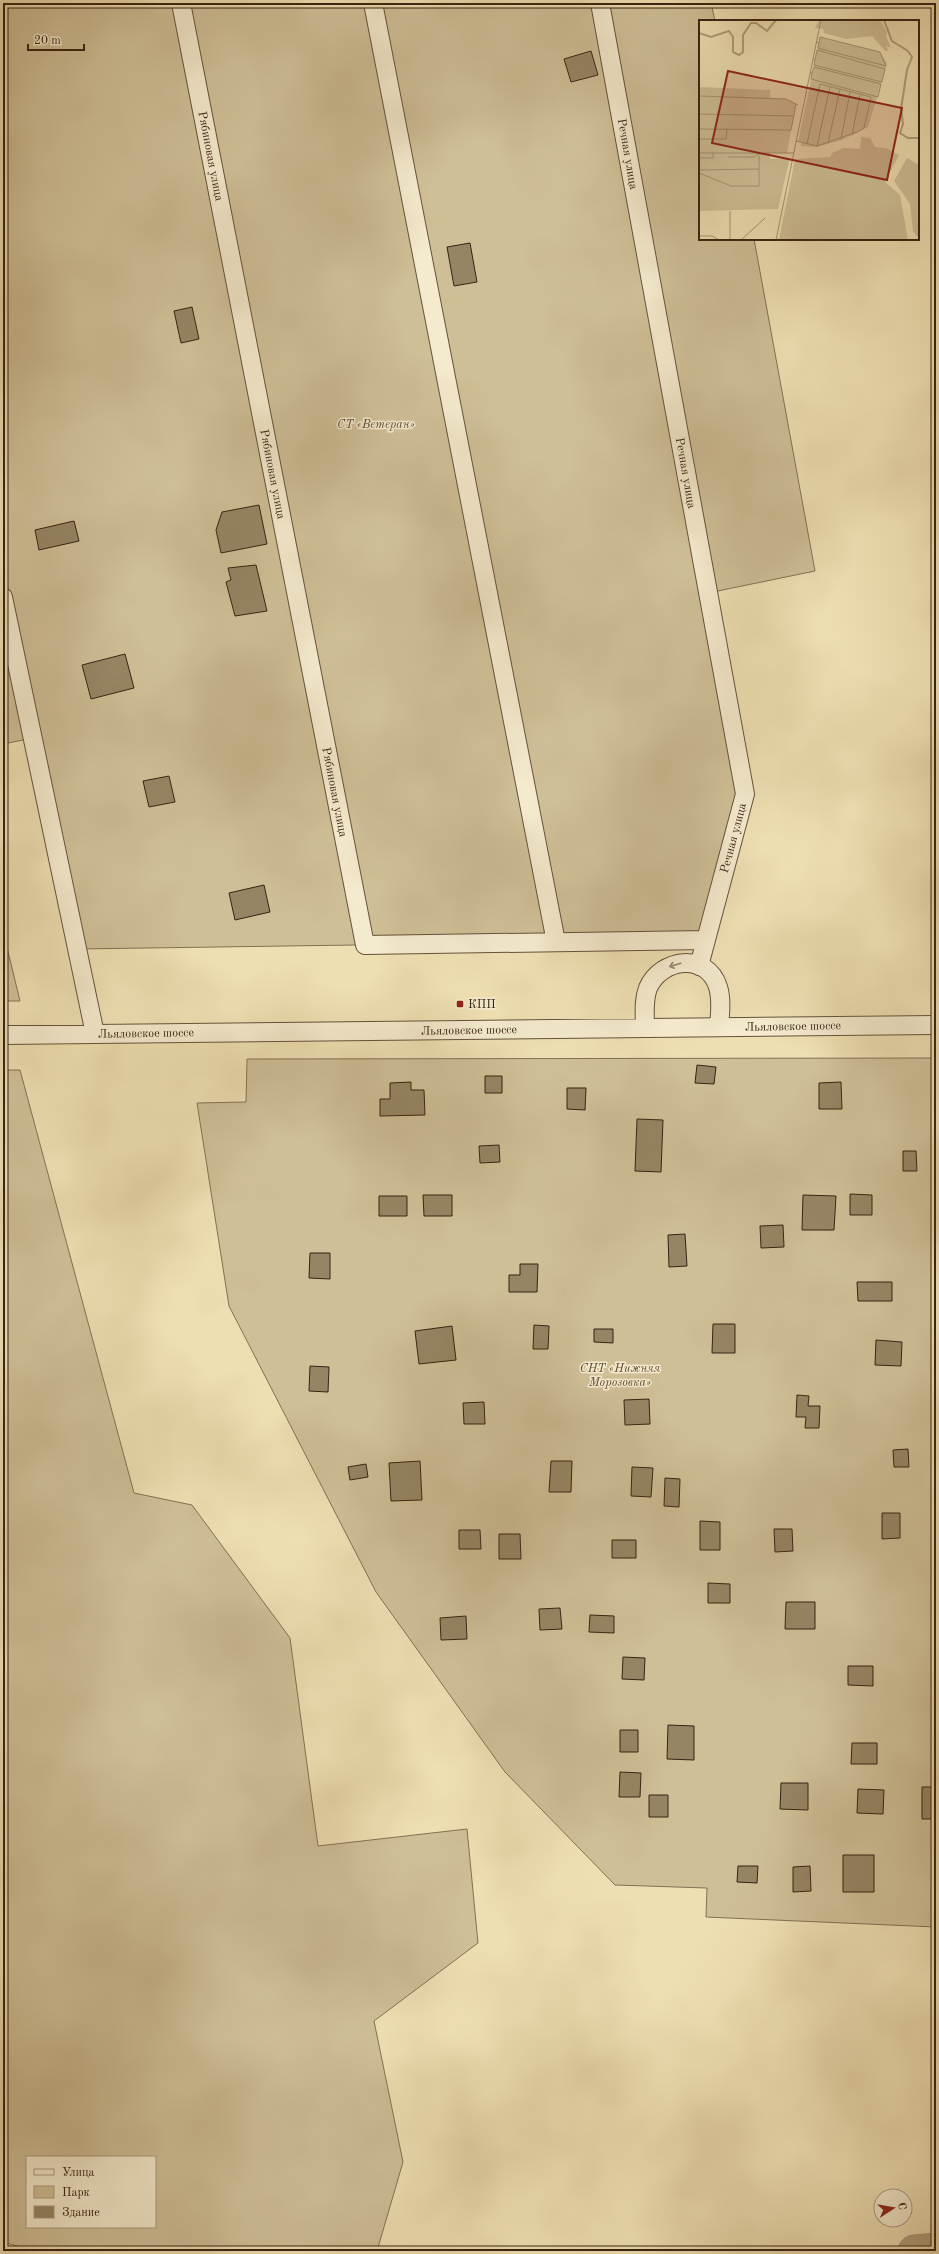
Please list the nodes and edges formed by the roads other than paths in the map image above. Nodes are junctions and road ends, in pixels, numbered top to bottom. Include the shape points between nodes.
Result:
1 (181, 3) edge
2 (373, 3) edge
3 (600, 3) edge
4 (3, 597) edge
5 (706, 940) junction
6 (556, 942) junction
7 (699, 966) junction
8 (936, 1025) edge
9 (719, 1027) junction
10 (645, 1028) junction
11 (3, 1034) edge
12 (96, 1034) junction

1 - 6 street, Рябиновая улица via 365,945
2 - 6 street
3 - 5 street, Речная улица via 745,794
4 - 12 street
5 - 6 street
5 - 7 street, Речная улица
7 - 9 street via 712,976 718,987
7 -> 10 street via 683,962 671,965 653,979 644,1000
8 - 9 street, Льяловское шоссе
9 - 10 street, Льяловское шоссе
10 - 12 street, Льяловское шоссе
11 - 12 street, Льяловское шоссе

